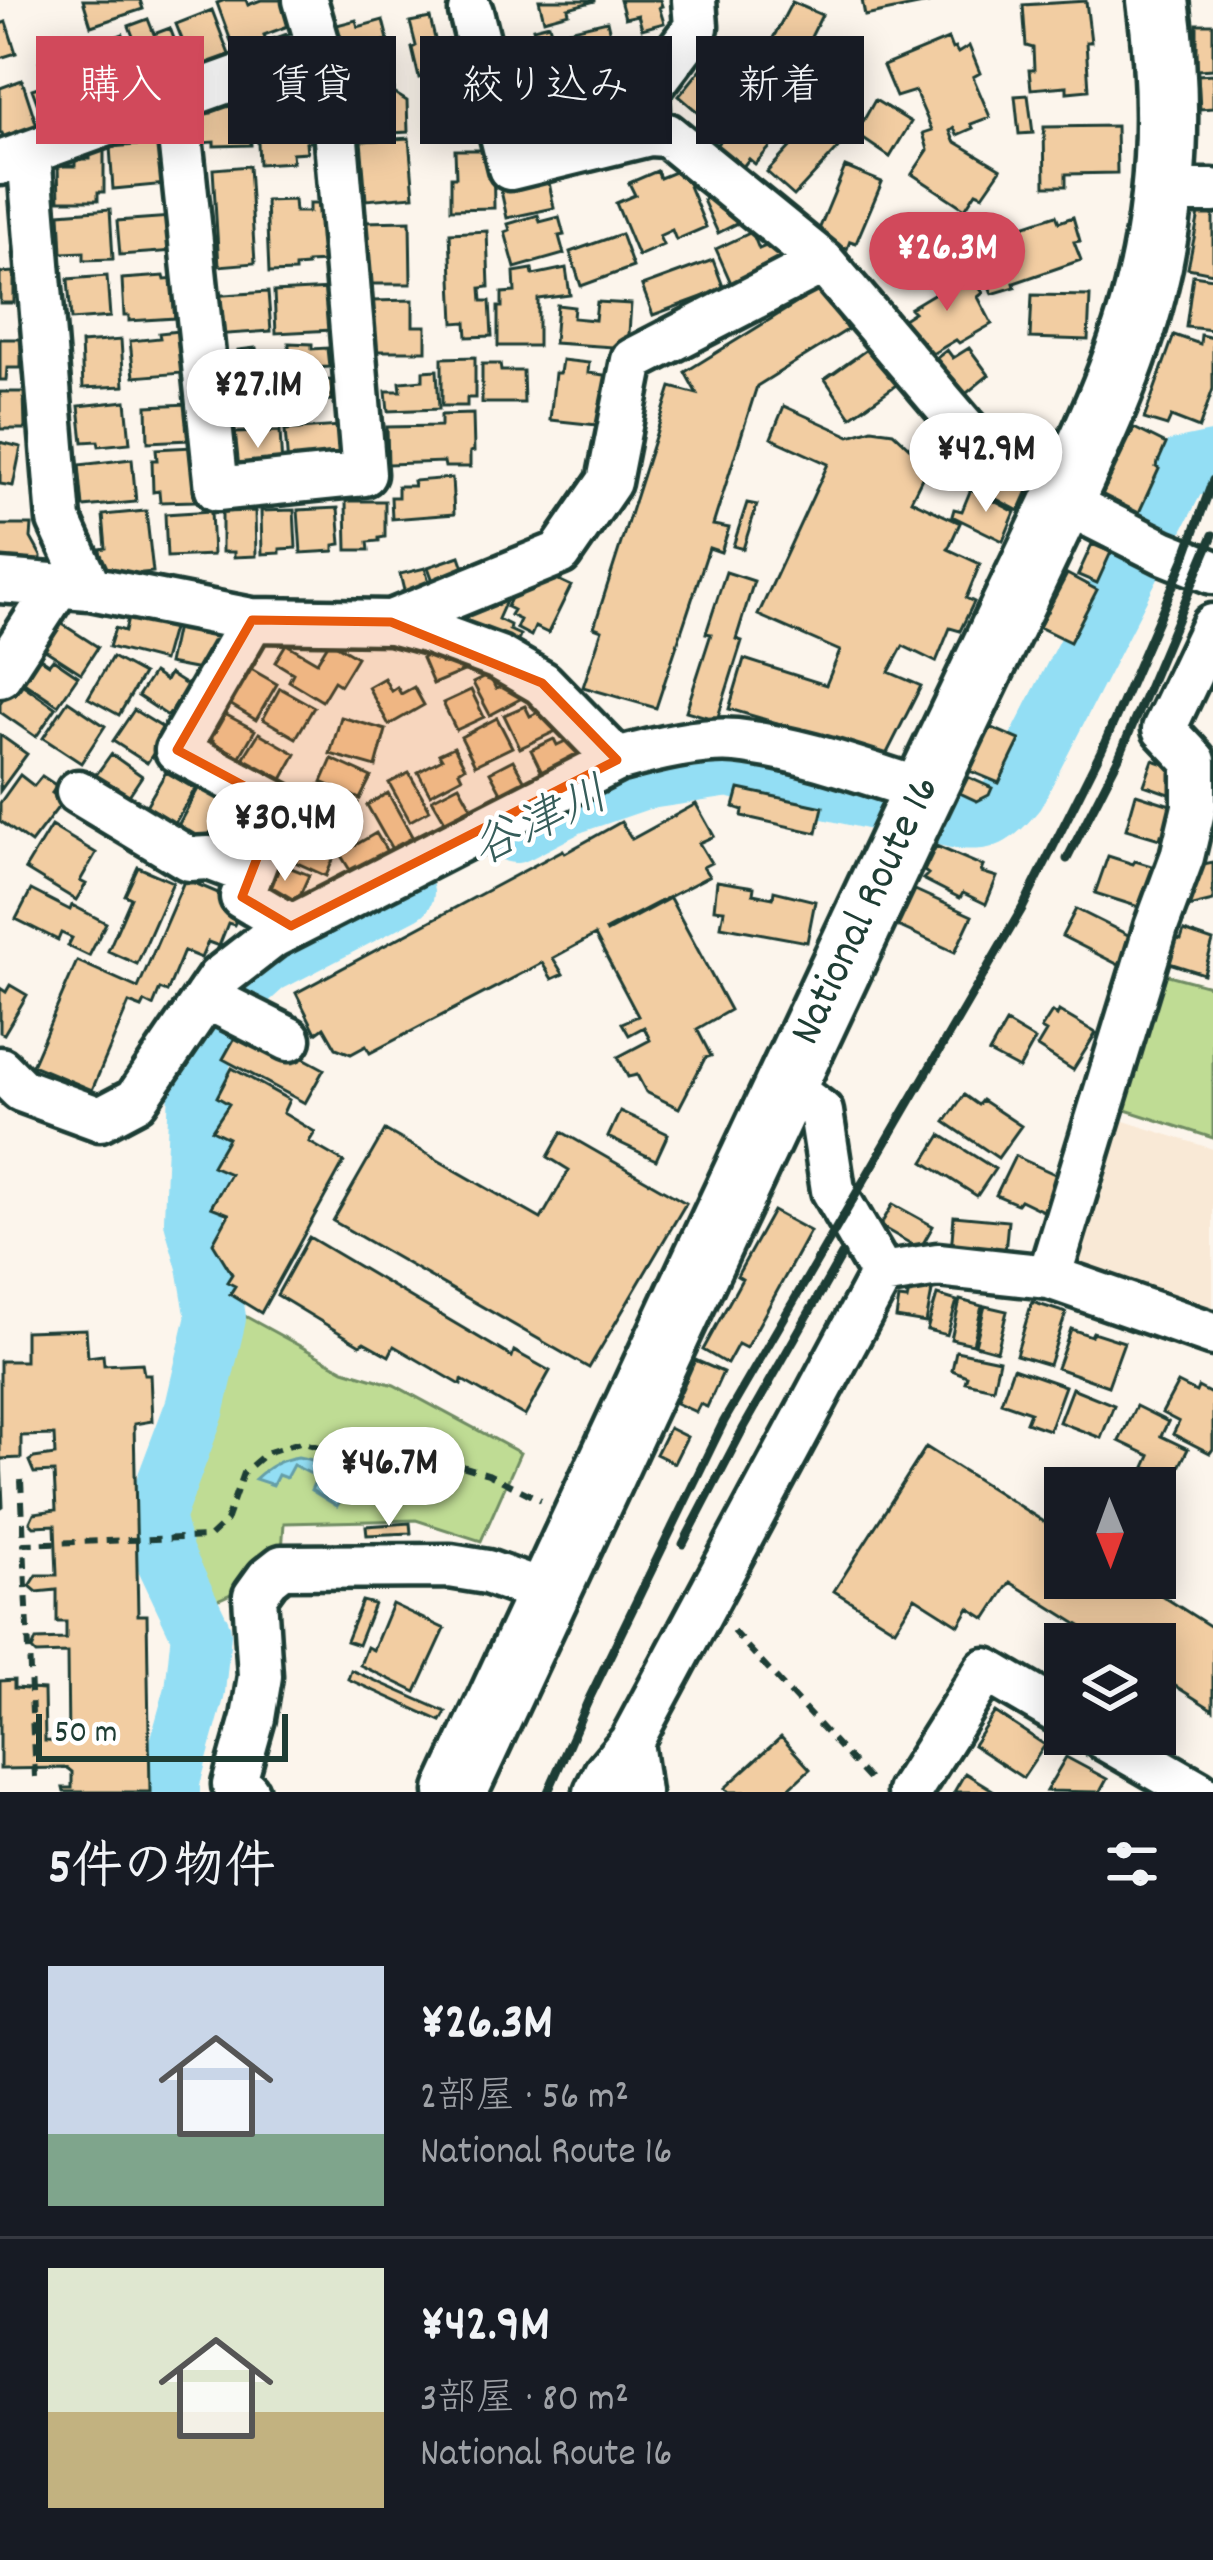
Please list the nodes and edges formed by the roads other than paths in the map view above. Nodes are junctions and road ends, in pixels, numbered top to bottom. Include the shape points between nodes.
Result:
1 (305, 0) edge
2 (694, 0) edge
3 (1158, 0) edge
4 (471, 12) dead end
5 (316, 36) edge
6 (477, 36) edge
7 (672, 59) edge
8 (672, 139) edge
9 (55, 144) edge
10 (181, 144) edge
11 (336, 144) edge
12 (504, 144) edge
13 (608, 144) edge
14 (15, 159) edge
15 (823, 262) junction
16 (1072, 480) junction
17 (1213, 572) edge
18 (0, 581) edge
19 (74, 587) junction
20 (252, 620) junction
21 (391, 622) junction
22 (1213, 626) edge
23 (0, 674) edge
24 (617, 760) junction
25 (78, 792) dead end
26 (918, 804) junction
27 (249, 873) junction
28 (291, 926) junction
29 (206, 997) junction
30 (289, 1039) dead end
31 (0, 1069) edge
32 (785, 1085) junction
33 (882, 1274) junction
34 (1049, 1277) junction
35 (1213, 1334) edge
36 (548, 1594) junction
37 (1044, 1703) edge
38 (631, 1742) junction
39 (1134, 1755) edge
40 (247, 1792) edge
41 (456, 1792) edge
42 (596, 1792) edge
43 (638, 1792) edge
44 (909, 1792) edge
45 (1198, 1792) edge

1 - 5 street
2 - 7 street via 696,27
3 - 16 highway, National Route 16 via 1166,154 1156,247 1123,361
4 - 6 street
8 - 15 street
9 - 14 street
10 - 11 street via 217,489 364,473
12 - 13 street via 510,168
14 - 19 street
15 - 16 street via 972,436
15 - 21 street via 633,360 609,482 560,554
16 - 17 street via 1145,542
16 - 26 highway, National Route 16
18 - 19 street
19 - 20 street
19 - 23 street
20 - 21 street
20 - 27 street via 177,750 278,804
21 - 24 street via 499,658 542,683
22 - 34 street via 1164,729 1194,761 1182,857
24 - 26 street via 732,741 846,767
24 - 28 street
25 - 27 street via 189,859
26 - 32 highway, National Route 16
27 - 28 street via 242,897
28 - 29 street via 219,978
29 - 30 street
29 - 31 street via 136,1100 100,1118 21,1090
32 - 33 street via 821,1112 833,1190
32 - 36 highway, National Route 16
33 - 34 street via 938,1265
33 - 38 street
34 - 35 street
36 - 40 street via 450,1566 282,1567 255,1596 260,1676 234,1785
36 - 41 highway, National Route 16
37 - 44 street via 986,1670
38 - 42 street
38 - 43 street
39 - 45 street

